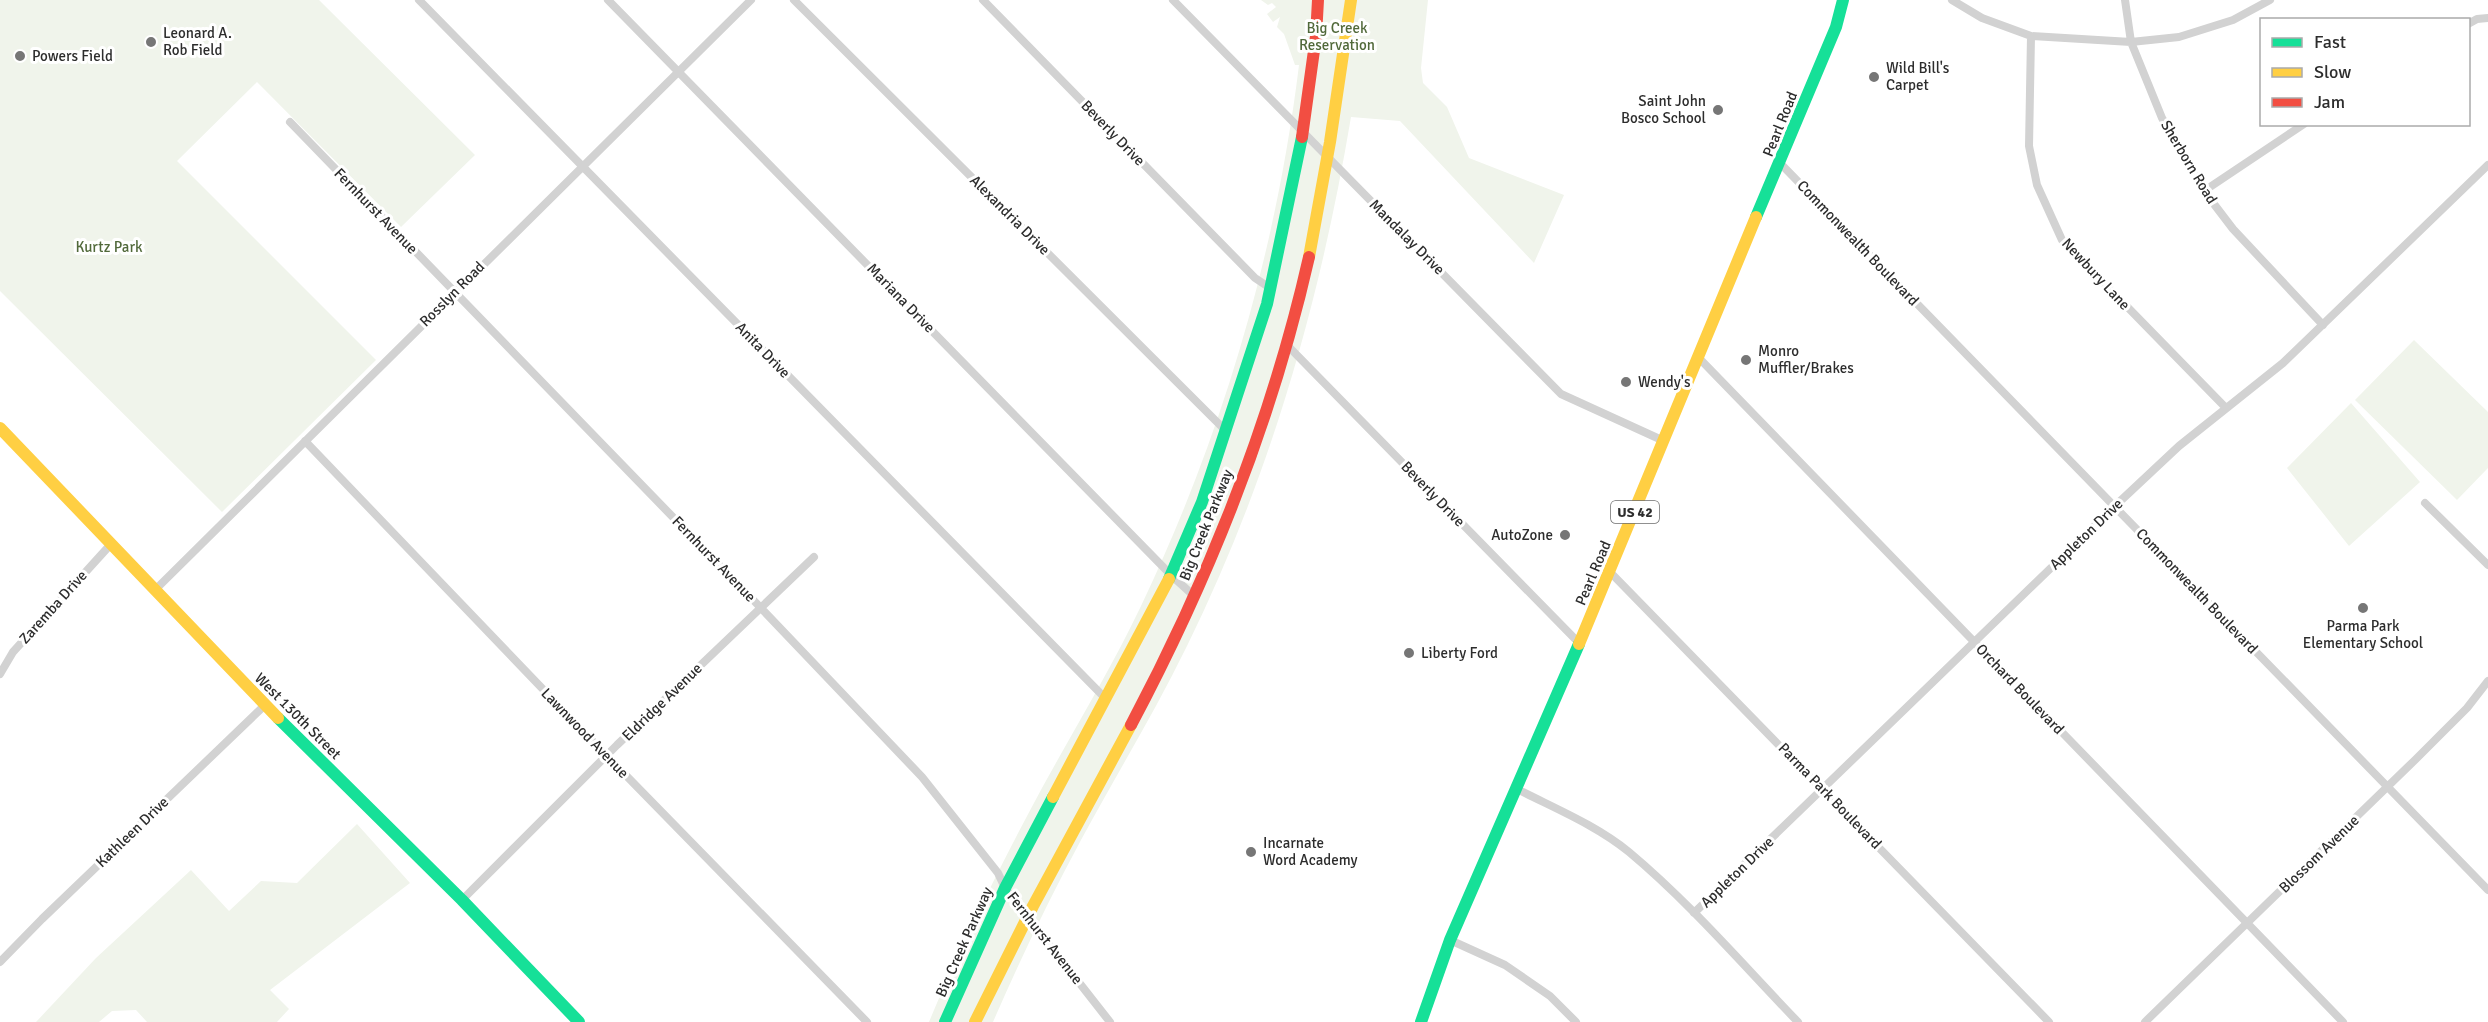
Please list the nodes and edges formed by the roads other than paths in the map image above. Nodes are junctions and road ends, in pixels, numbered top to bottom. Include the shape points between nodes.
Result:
1 (419, 0) edge
2 (608, 0) edge
3 (751, 0) edge
4 (794, 0) edge
5 (983, 0) edge
6 (1173, 0) edge
7 (1318, 0) edge
8 (1351, 0) edge
9 (1843, 0) edge
10 (1952, 0) edge
11 (2125, 0) edge
12 (2270, 0) edge
13 (2488, 18) edge
14 (2470, 23) edge
15 (2031, 36) junction
16 (2131, 42) junction
17 (679, 72) junction
18 (290, 122) dead end
19 (2301, 126) edge
20 (1303, 132) junction
21 (1329, 158) junction
22 (1780, 163) junction
23 (2488, 165) edge
24 (584, 167) junction
25 (2204, 191) junction
26 (1270, 288) junction
27 (454, 292) junction
28 (2323, 325) junction
29 (1287, 345) junction
30 (1698, 356) junction
31 (2226, 408) junction
32 (0, 428) edge
33 (1225, 430) junction
34 (305, 441) junction
35 (1664, 441) junction
36 (2425, 502) dead end
37 (2115, 506) junction
38 (111, 544) junction
39 (814, 557) dead end
40 (2488, 565) edge
41 (1611, 572) junction
42 (1171, 575) junction
43 (155, 590) junction
44 (1194, 596) junction
45 (760, 607) junction
46 (1974, 642) junction
47 (1579, 643) junction
48 (0, 674) edge
49 (2488, 681) edge
50 (1106, 699) junction
51 (265, 705) junction
52 (607, 756) junction
53 (2387, 788) junction
54 (1517, 789) junction
55 (1823, 789) junction
56 (1005, 888) junction
57 (2488, 890) edge
58 (462, 900) junction
59 (1694, 913) junction
60 (1028, 915) junction
61 (2247, 923) junction
62 (1450, 940) junction
63 (0, 962) edge
64 (579, 1022) edge
65 (867, 1022) edge
66 (945, 1022) edge
67 (975, 1022) edge
68 (1110, 1022) edge
69 (1421, 1022) edge
70 (1576, 1022) edge
71 (1798, 1022) edge
72 (2049, 1022) edge
73 (2145, 1022) edge
74 (2343, 1022) edge

1 - 24 street, Anita Drive
2 - 17 street, Mariana Drive
3 - 17 street, Rosslyn Road
4 - 33 street, Alexandria Drive
5 - 26 street, Beverly Drive via 1255,278
6 - 20 street, Mandalay Drive
7 - 20 street, Big Creek Parkway
8 - 21 street, Big Creek Parkway
9 - 22 street, Pearl Road / US 42 via 1836,27
10 - 15 street via 1982,18
11 - 16 street, Sherborn Road
12 - 16 street via 2233,20 2179,38
13 - 14 street
15 - 16 street
15 - 31 street, Newbury Lane via 2029,146 2037,185 2062,240
16 - 25 street, Sherborn Road via 2162,118
17 - 24 street, Rosslyn Road
17 - 42 street, Mariana Drive
18 - 27 street, Fernhurst Avenue
19 - 25 street
20 - 21 street, Mandalay Drive
20 - 26 street, Big Creek Parkway
21 - 29 street, Big Creek Parkway
21 - 35 street, Mandalay Drive via 1561,394
22 - 30 street, Pearl Road / US 42
22 - 37 street, Commonwealth Boulevard
23 - 28 street, Appleton Drive
24 - 27 street, Rosslyn Road
24 - 50 street, Anita Drive
25 - 28 street, Sherborn Road via 2233,229
26 - 33 street, Big Creek Parkway
27 - 34 street, Rosslyn Road
27 - 45 street, Fernhurst Avenue
28 - 31 street, Appleton Drive
29 - 44 street, Big Creek Parkway via 1253,451
29 - 47 street, Beverly Drive
30 - 35 street, Pearl Road / US 42
30 - 46 street, Orchard Boulevard
31 - 37 street, Appleton Drive
32 - 38 street, West 130th Street
33 - 42 street, Big Creek Parkway via 1202,502
34 - 43 street, Rosslyn Road
34 - 52 street, Lawnwood Avenue
35 - 41 street, Pearl Road / US 42
36 - 40 street
37 - 46 street, Appleton Drive
37 - 53 street, Commonwealth Boulevard
38 - 43 street, West 130th Street
38 - 48 street, Zaremba Drive via 13,651
39 - 45 street, Eldridge Avenue
41 - 47 street, Pearl Road / US 42
41 - 55 street, Parma Park Boulevard
42 - 44 street, Mariana Drive
42 - 50 street, Big Creek Parkway
43 - 51 street, West 130th Street
44 - 60 street, Big Creek Parkway via 1134,719
45 - 52 street, Eldridge Avenue
45 - 56 street, Fernhurst Avenue via 922,777 998,873
46 - 55 street, Appleton Drive
46 - 61 street, Orchard Boulevard
47 - 54 street, Pearl Road / US 42
49 - 53 street, Blossom Avenue via 2467,708
50 - 56 street, Big Creek Parkway
51 - 58 street, West 130th Street
51 - 63 street, Kathleen Drive
52 - 58 street, Eldridge Avenue
52 - 65 street, Lawnwood Avenue
53 - 57 street, Commonwealth Boulevard
53 - 61 street, Blossom Avenue
54 - 59 street via 1579,820 1628,851
54 - 62 street, Pearl Road / US 42
55 - 59 street, Appleton Drive
55 - 72 street, Parma Park Boulevard
56 - 60 street, Fernhurst Avenue
56 - 66 street, Big Creek Parkway
58 - 64 street, West 130th Street
59 - 71 street
60 - 67 street, Big Creek Parkway
60 - 68 street, Fernhurst Avenue
61 - 73 street, Blossom Avenue
61 - 74 street, Orchard Boulevard
62 - 69 street, Pearl Road / US 42
62 - 70 street via 1505,965 1550,996

